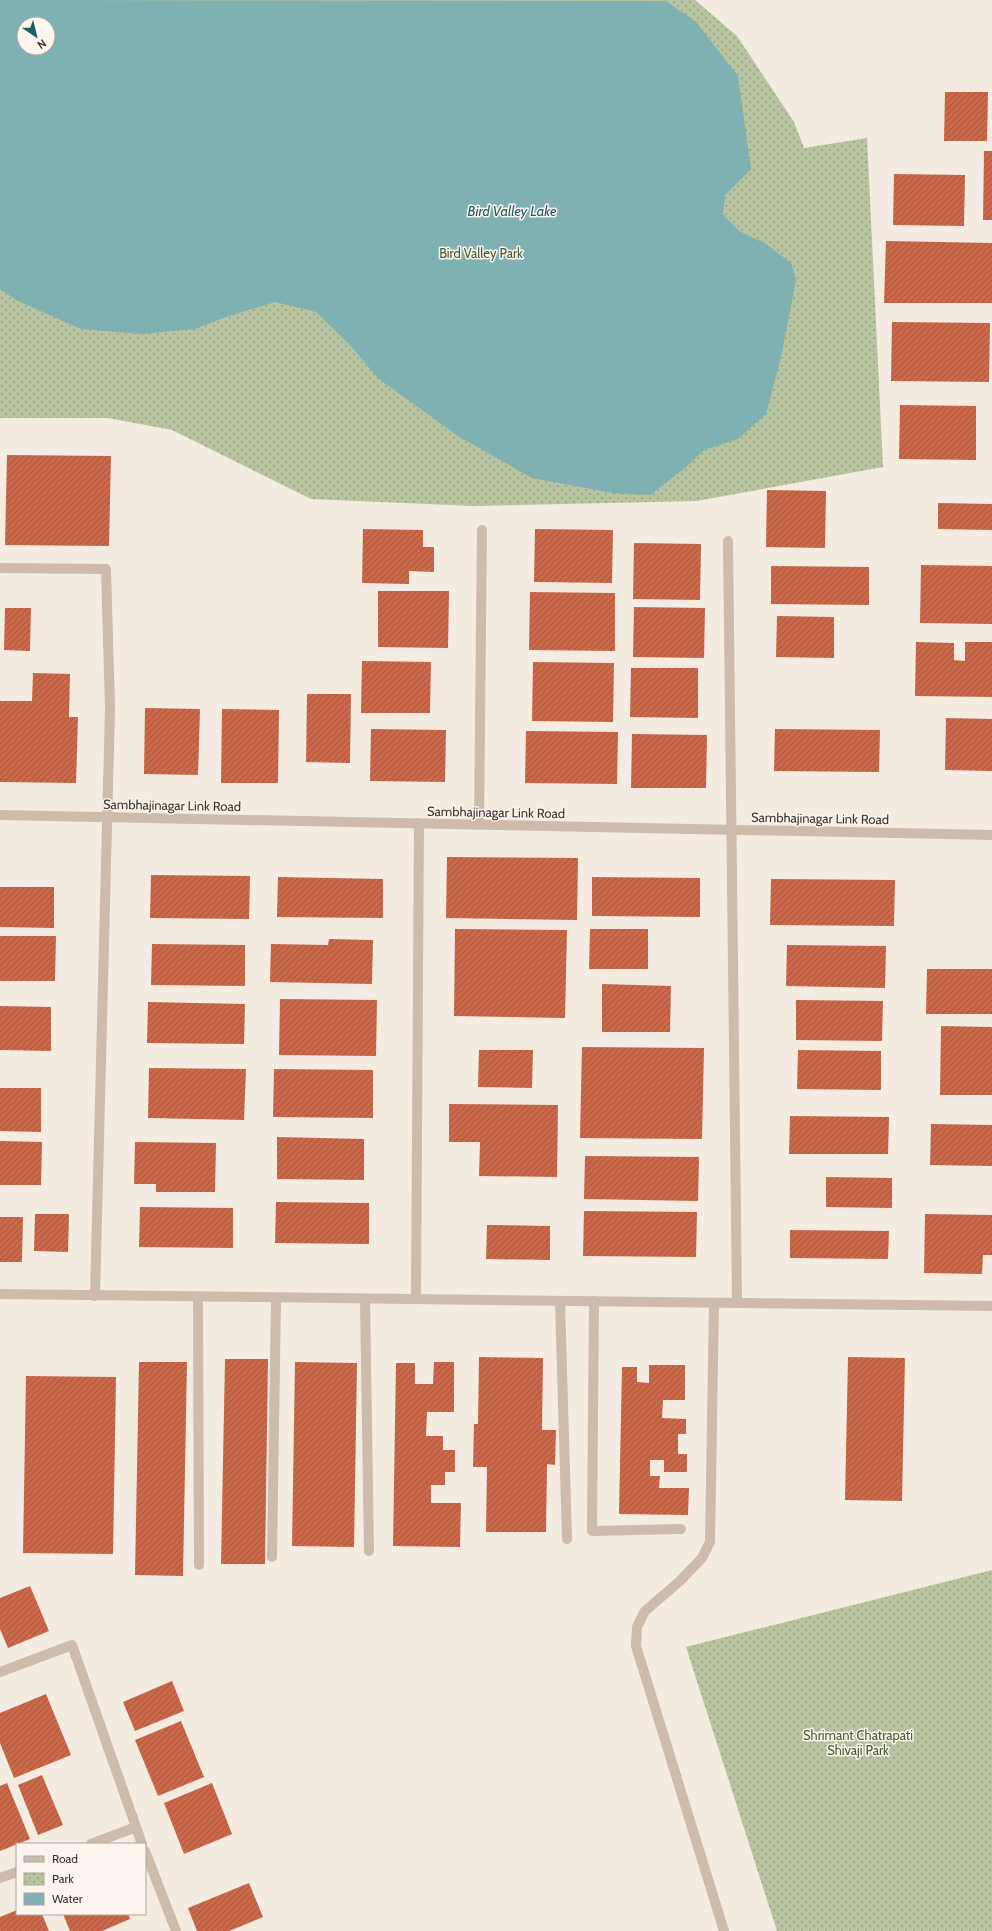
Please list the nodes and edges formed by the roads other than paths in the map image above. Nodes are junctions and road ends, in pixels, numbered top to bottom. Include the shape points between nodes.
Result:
1 (482, 530) dead end
2 (728, 541) dead end
3 (0, 568) edge
4 (0, 815) edge
5 (107, 817) junction
6 (419, 823) junction
7 (480, 824) junction
8 (731, 830) junction
9 (992, 835) edge
10 (0, 1294) edge
11 (95, 1296) junction
12 (198, 1297) junction
13 (276, 1298) junction
14 (365, 1299) junction
15 (416, 1299) junction
16 (560, 1301) junction
17 (594, 1301) junction
18 (714, 1303) junction
19 (737, 1303) junction
20 (992, 1306) edge
21 (681, 1529) dead end
22 (566, 1539) dead end
23 (369, 1551) dead end
24 (272, 1556) dead end
25 (199, 1565) dead end
26 (0, 1672) edge
27 (136, 1827) junction
28 (94, 1843) edge
29 (142, 1843) edge
30 (146, 1854) edge
31 (16, 1872) edge
32 (0, 1878) edge
33 (176, 1931) edge
34 (724, 1931) edge

1 - 7 street
2 - 8 street
3 - 5 street via 106,570 110,708
4 - 5 street, Sambhajinagar Link Road
5 - 6 street, Sambhajinagar Link Road
5 - 11 street
6 - 7 street, Sambhajinagar Link Road
6 - 15 street
7 - 8 street, Sambhajinagar Link Road
8 - 9 street, Sambhajinagar Link Road
8 - 19 street
10 - 11 street
11 - 12 street
12 - 13 street
12 - 25 street
13 - 14 street
13 - 24 street
14 - 15 street
14 - 23 street
15 - 16 street
16 - 17 street
16 - 22 street
17 - 18 street
17 - 21 street via 592,1531
18 - 19 street
18 - 34 street via 710,1542 702,1558 645,1612 637,1627 636,1646
19 - 20 street
26 - 27 street via 72,1645
27 - 28 street
27 - 29 street
30 - 33 street
31 - 32 street

